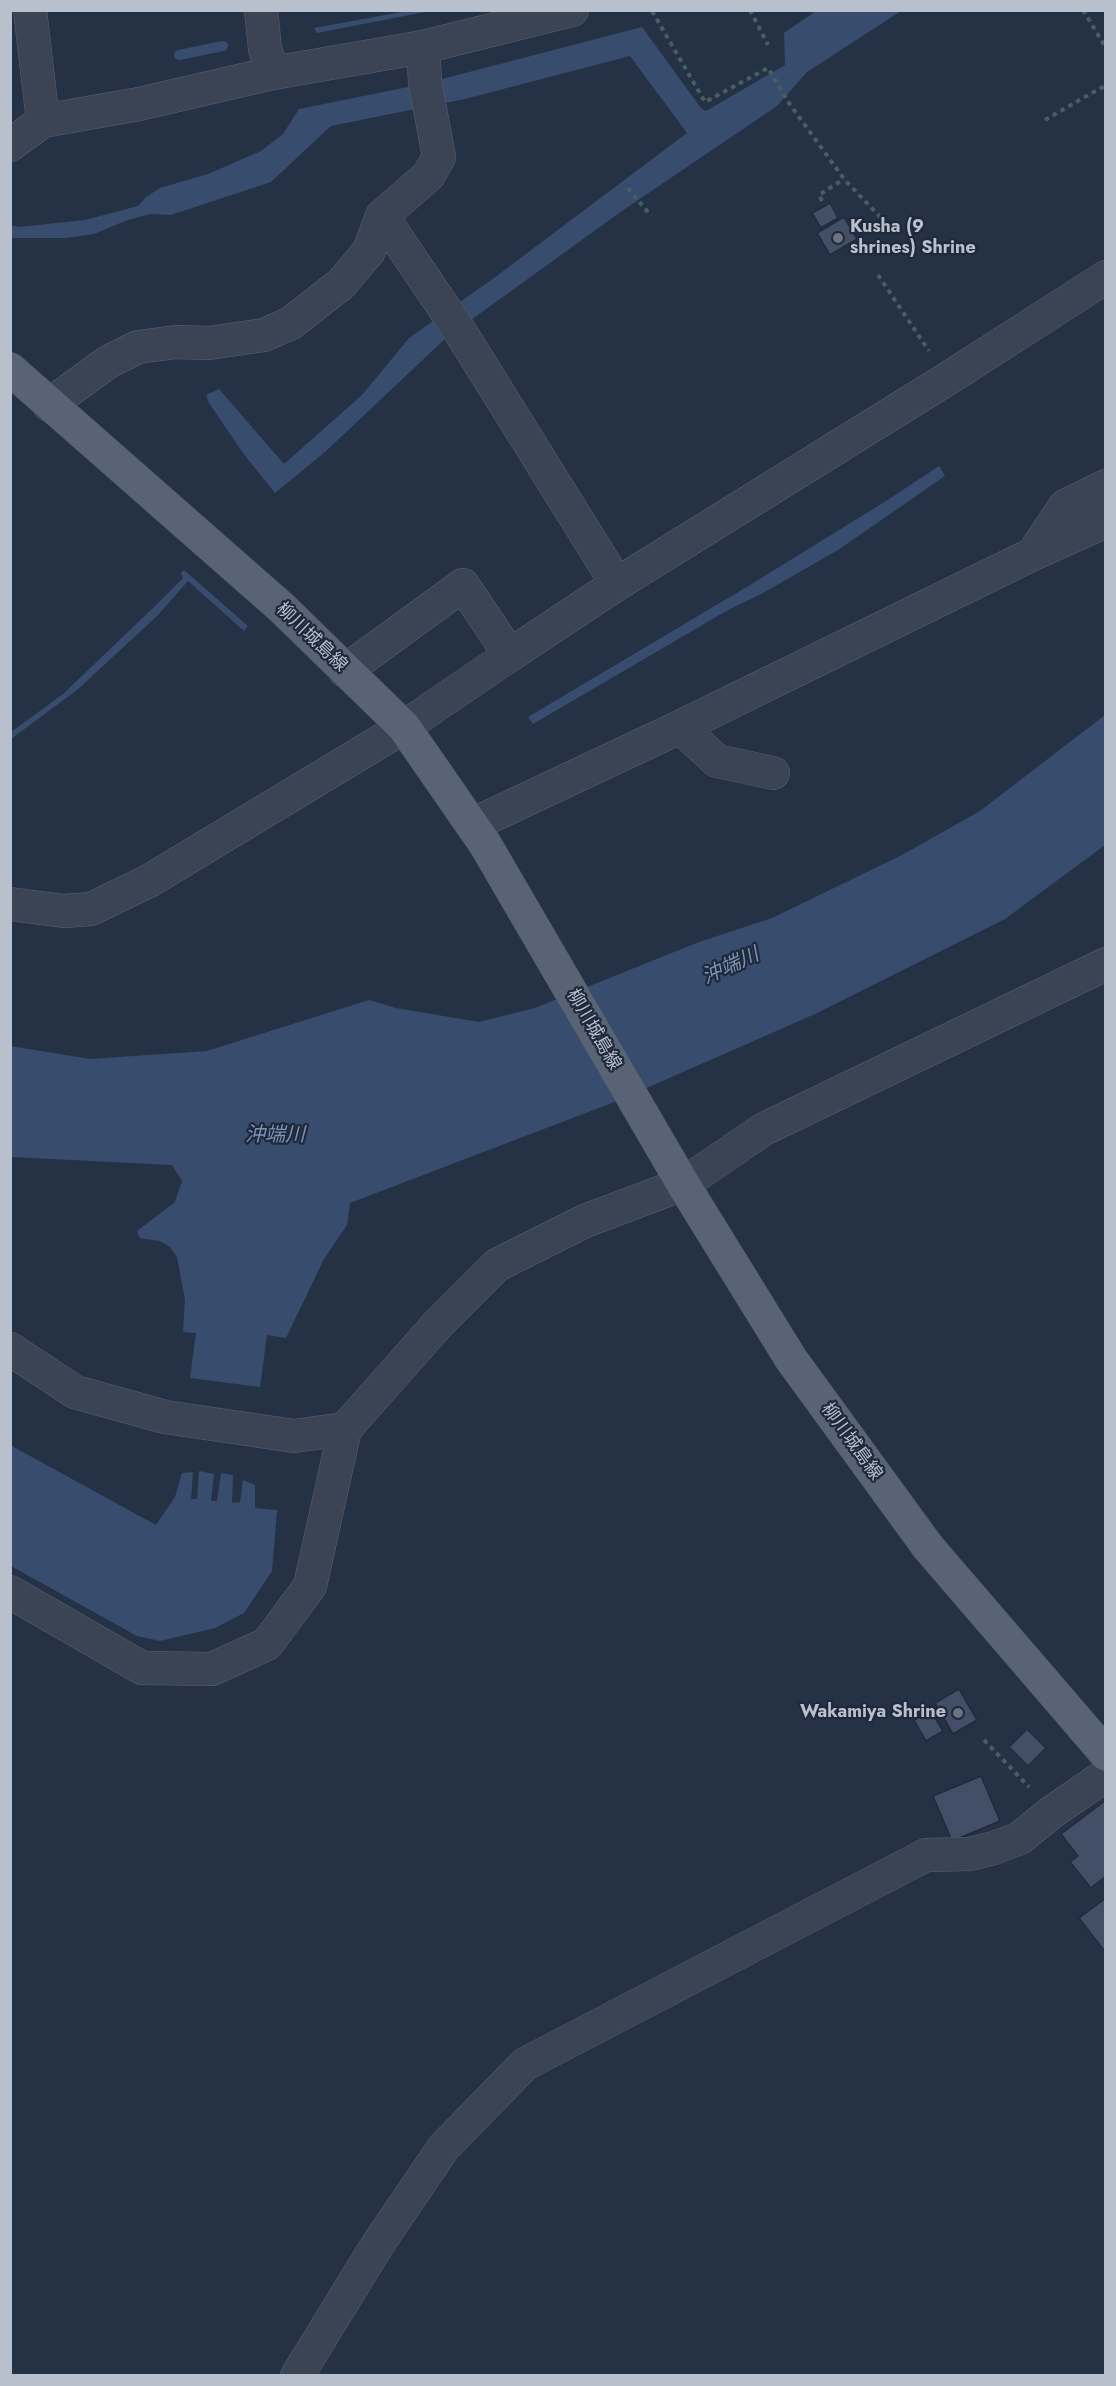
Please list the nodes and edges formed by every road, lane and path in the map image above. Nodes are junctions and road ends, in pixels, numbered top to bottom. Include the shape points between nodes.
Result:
1 (30, 10) edge
2 (261, 10) edge
3 (572, 10) edge
4 (750, 10) edge
5 (1083, 10) edge
6 (652, 11) edge
7 (768, 45) dead end
8 (423, 47) junction
9 (1106, 48) edge
10 (273, 73) junction
11 (1106, 85) edge
12 (1045, 120) dead end
13 (43, 121) junction
14 (10, 145) edge
15 (844, 179) junction
16 (628, 188) dead end
17 (822, 201) dead end
18 (382, 216) junction
19 (651, 216) dead end
20 (887, 224) dead end
21 (878, 275) dead end
22 (1106, 277) edge
23 (10, 369) edge
24 (947, 380) junction
25 (49, 405) junction
26 (1106, 486) edge
27 (1106, 521) edge
28 (1033, 554) junction
29 (922, 583) dead end
30 (617, 584) junction
31 (863, 636) junction
32 (510, 655) junction
33 (345, 671) junction
34 (404, 727) junction
35 (680, 728) junction
36 (772, 773) dead end
37 (479, 835) junction
38 (10, 904) edge
39 (1106, 964) edge
40 (683, 1184) junction
41 (10, 1349) edge
42 (345, 1430) junction
43 (10, 1592) edge
44 (984, 1740) dead end
45 (1106, 1754) edge
46 (1106, 1776) edge
47 (1052, 1812) junction
48 (302, 2373) edge

1 - 13 street
2 - 10 street via 265,49
3 - 8 street
4 - 7 path
5 - 9 path
6 - 15 path via 705,102 768,68
8 - 10 street
8 - 18 street via 439,157 428,176
10 - 13 street
11 - 12 path
13 - 14 street
15 - 17 path via 819,195
15 - 20 path
16 - 19 path
18 - 25 street via 369,251 348,276 291,323 264,335 138,347 108,362
18 - 30 street via 461,333
21 - 24 path
22 - 24 street
23 - 25 main road, 柳川城島線
24 - 30 street
25 - 33 main road, 柳川城島線 via 282,608
26 - 28 street via 1065,506
27 - 28 street
28 - 31 street
29 - 31 street via 895,603
30 - 32 street
31 - 35 street
32 - 33 street via 464,585
32 - 34 street
33 - 34 main road, 柳川城島線
34 - 37 main road, 柳川城島線
34 - 38 street via 149,881 91,909 64,911
35 - 36 street via 717,761
35 - 37 street
37 - 40 main road, 柳川城島線
39 - 40 street via 764,1129
40 - 42 street via 585,1221 497,1265 438,1324
40 - 45 main road, 柳川城島線 via 791,1359 921,1538
41 - 42 street via 75,1392 165,1417 294,1436
42 - 43 street via 310,1586 267,1644 212,1669 142,1668
44 - 47 path
46 - 47 street
47 - 48 street via 1020,1838 994,1848 970,1854 926,1855 525,2064 444,2146 378,2244

